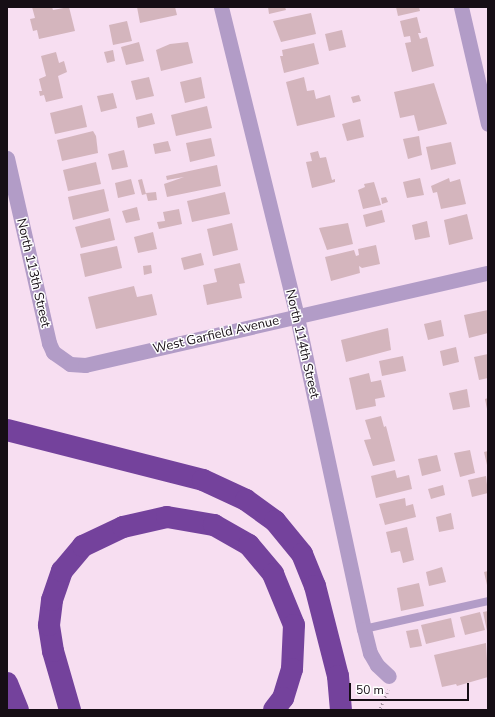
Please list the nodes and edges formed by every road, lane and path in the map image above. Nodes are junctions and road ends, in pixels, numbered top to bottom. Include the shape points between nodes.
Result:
1 (221, 7) edge
2 (461, 7) edge
3 (488, 124) edge
4 (7, 158) edge
5 (488, 273) edge
6 (297, 317) junction
7 (85, 365) joint
8 (7, 430) edge
9 (488, 601) edge
10 (364, 629) junction
11 (338, 676) junction
12 (389, 676) joint
13 (7, 683) edge
14 (380, 708) dead end
15 (18, 710) edge
16 (70, 710) edge
17 (274, 710) edge
18 (341, 710) edge
19 (356, 710) edge

1 - 6 street, North 114th Street
2 - 3 street
4 - 7 street, North 113th Street via 49,343 53,352 61,359 70,364
5 - 6 street, West Garfield Avenue
6 - 7 street, West Garfield Avenue
6 - 10 street, North 114th Street
8 - 11 highway via 192,476 227,489 269,517 294,541 309,570
9 - 10 lane
10 - 12 street, North 114th Street via 370,653 377,665
11 - 18 highway
11 - 19 highway via 346,697
12 - 14 path via 388,689
13 - 15 highway
16 - 17 highway via 53,651 49,625 52,600 62,571 83,546 124,527 167,517 214,525 248,546 273,574 294,625 292,670 282,698

